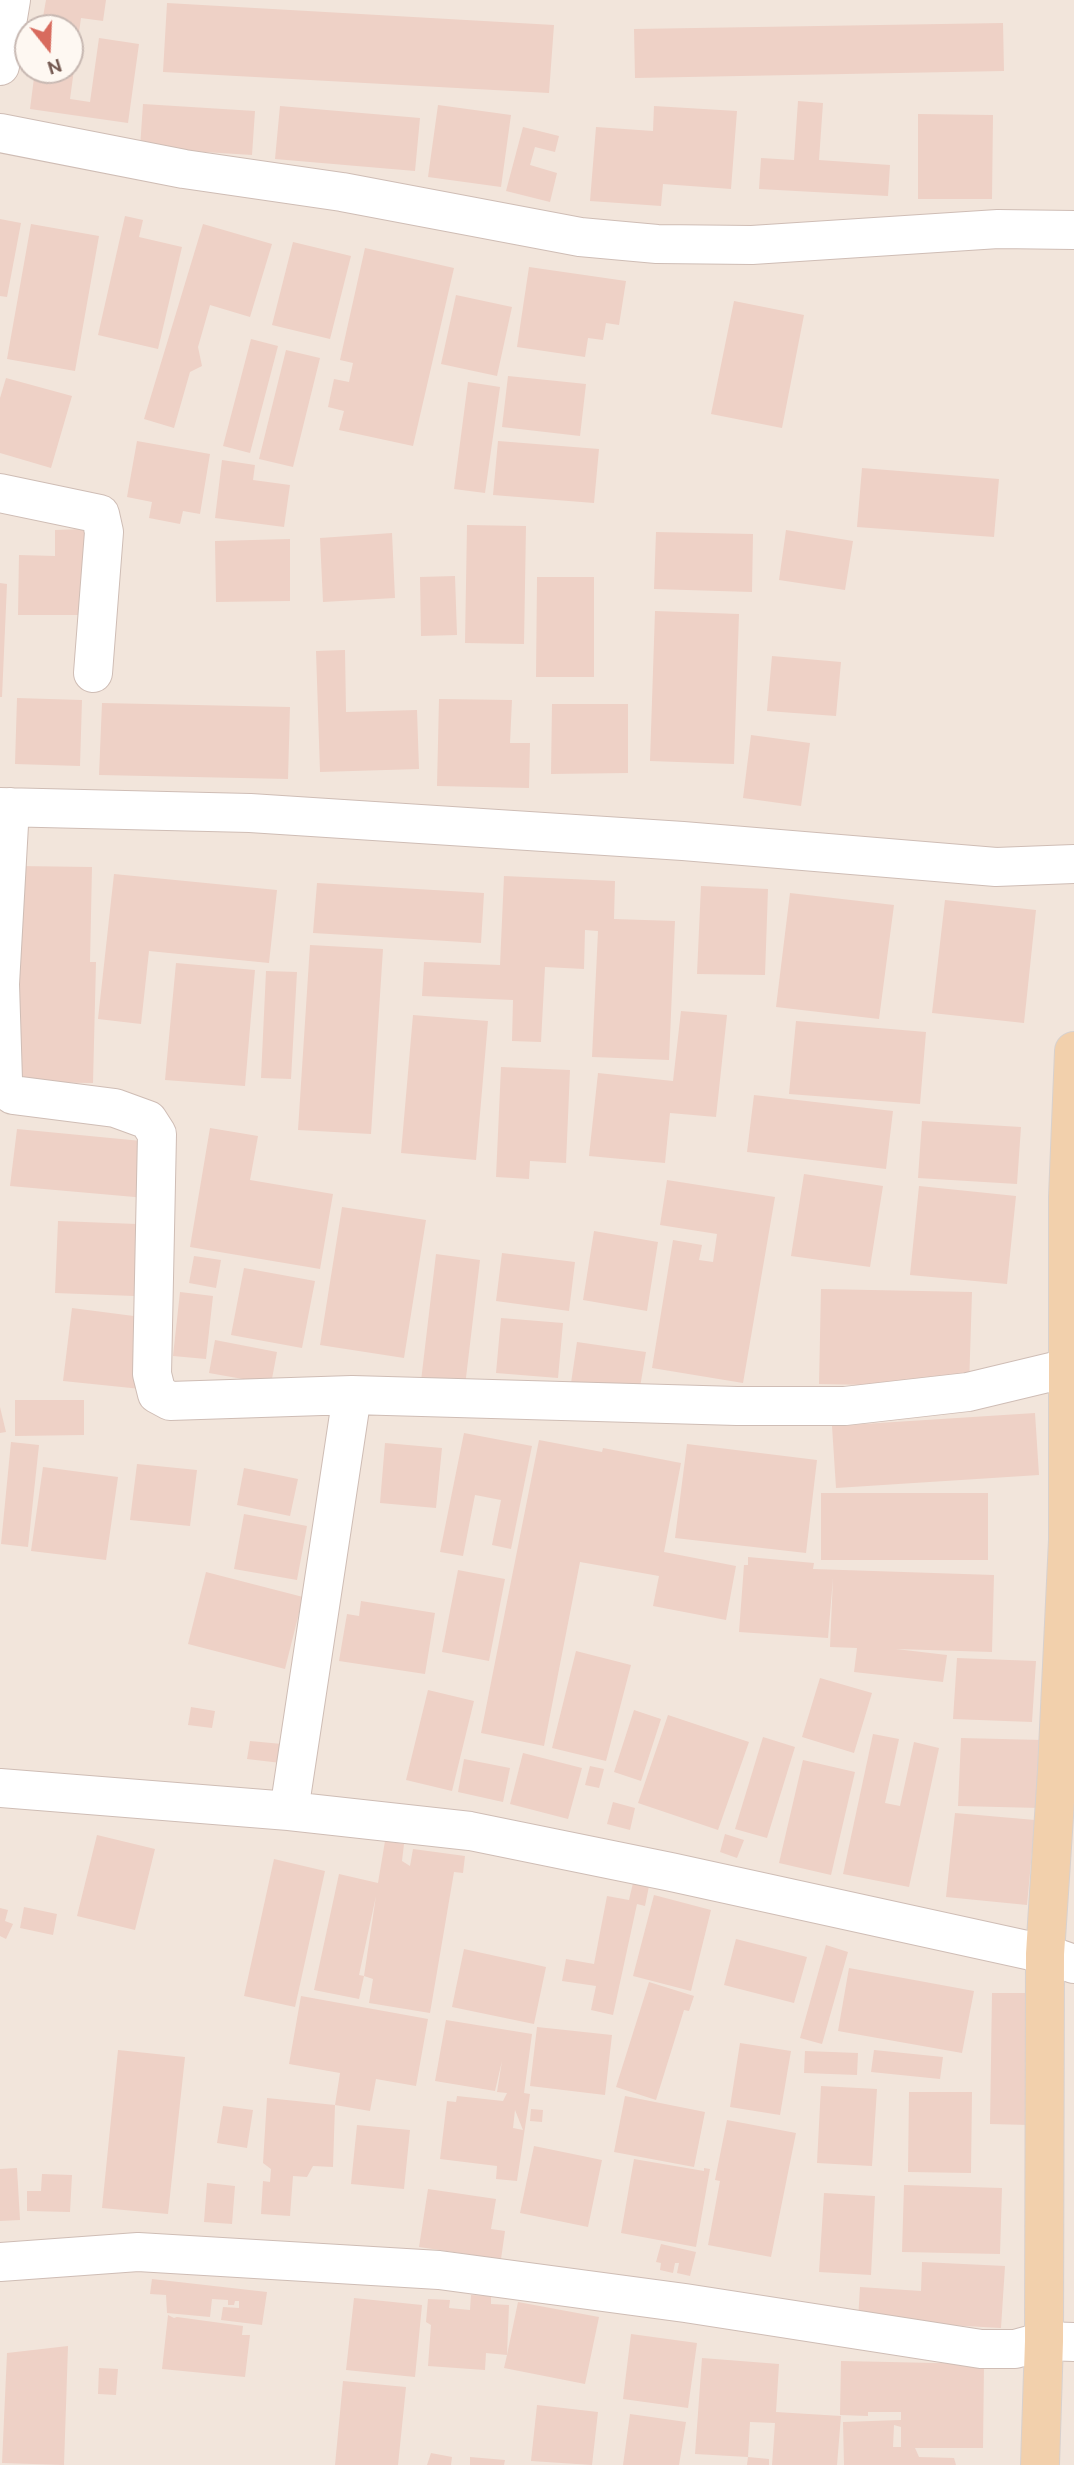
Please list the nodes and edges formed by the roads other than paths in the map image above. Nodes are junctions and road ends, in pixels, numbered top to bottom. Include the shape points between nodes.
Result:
1 (11, 0) edge
2 (0, 66) edge
3 (0, 133) edge
4 (1074, 230) edge
5 (0, 493) edge
6 (93, 673) dead end
7 (5, 807) edge
8 (1074, 864) edge
9 (1074, 1051) edge
10 (1068, 1368) junction
11 (352, 1395) junction
12 (1071, 1540) edge
13 (0, 1788) edge
14 (289, 1811) junction
15 (1060, 1959) edge
16 (0, 2262) edge
17 (1059, 2342) edge
18 (1040, 2465) edge

1 - 2 street
3 - 4 street via 580,237 657,244 752,244 998,229
5 - 6 street via 100,514 104,532
7 - 8 street via 250,813 996,867
7 - 11 street via 0,984 3,1080 13,1095 115,1108 148,1120 157,1134 152,1374 157,1394 170,1401
9 - 10 main road
10 - 11 street via 968,1392 845,1406
10 - 12 main road
11 - 14 street
12 - 15 main road via 1057,1770
13 - 14 street
14 - 15 street via 470,1831
15 - 17 main road
16 - 17 street via 138,2252 439,2270 981,2349
17 - 18 main road

